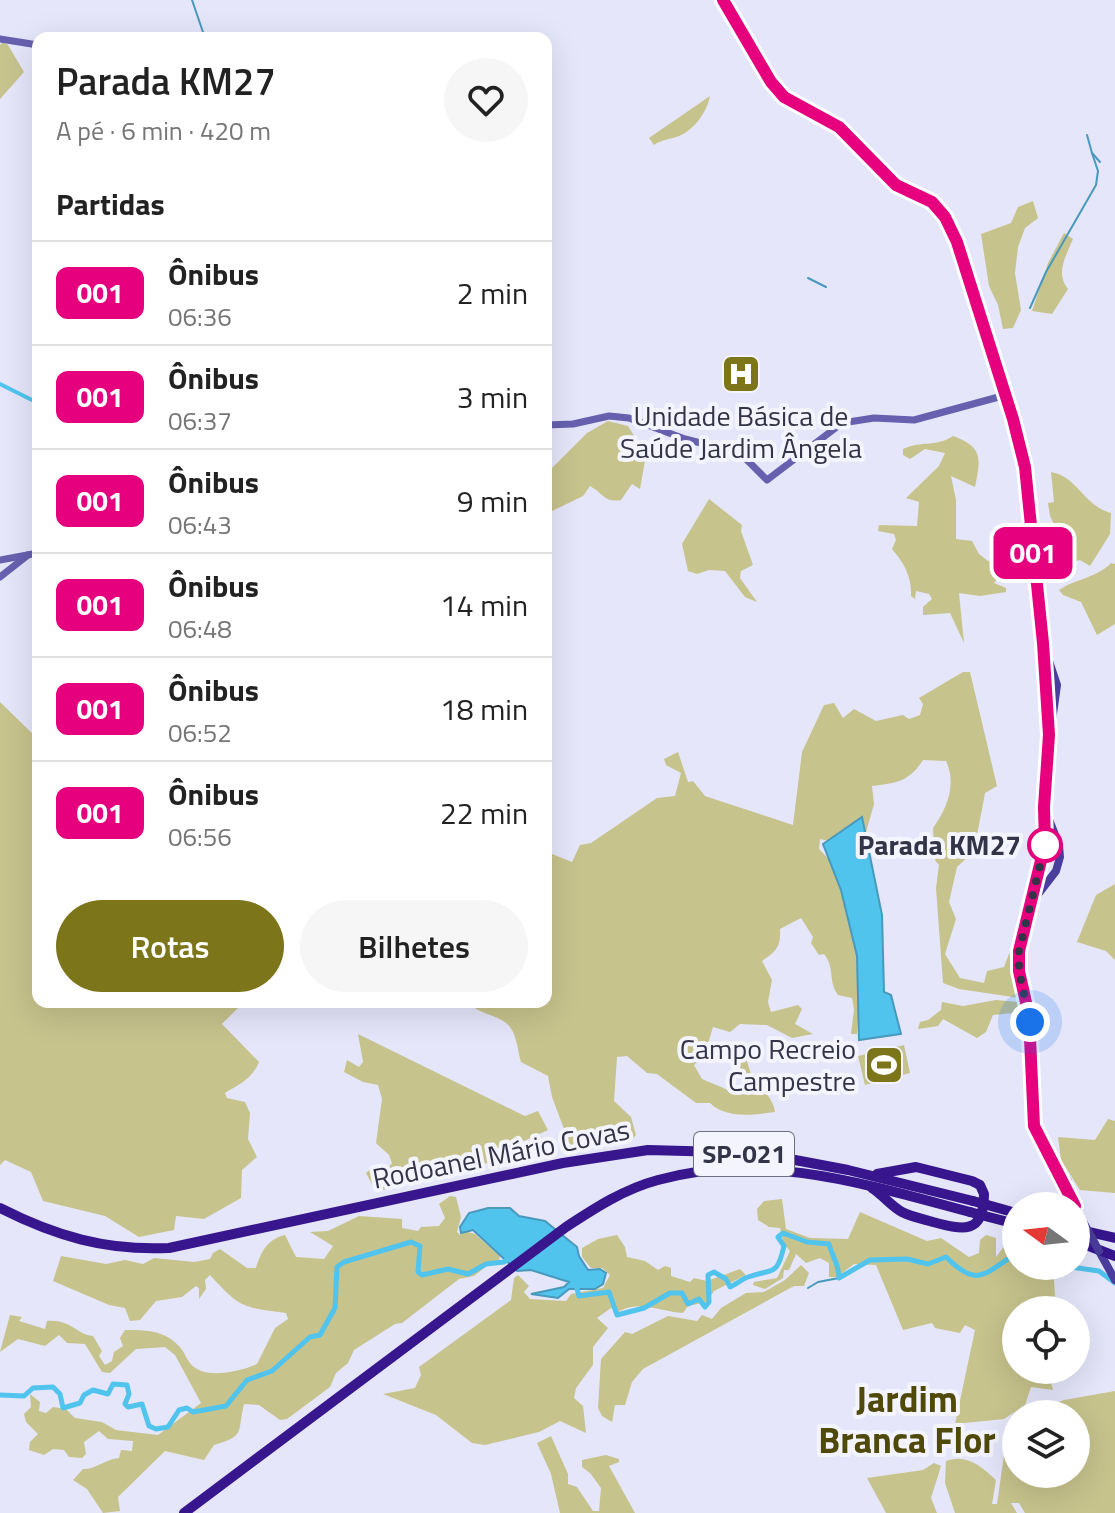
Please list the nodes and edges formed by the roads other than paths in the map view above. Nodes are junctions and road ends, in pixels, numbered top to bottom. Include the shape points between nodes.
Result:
1 (723, 0) edge
2 (4, 40) edge
3 (32, 44) edge
4 (1006, 395) junction
5 (552, 425) edge
6 (32, 554) edge
7 (28, 555) junction
8 (0, 560) edge
9 (0, 577) edge
10 (1046, 664) junction
11 (1054, 679) junction
12 (1051, 691) junction
13 (1045, 844) junction
14 (1059, 845) junction
15 (1032, 902) junction
16 (927, 1169) junction
17 (868, 1180) junction
18 (1069, 1192) edge
19 (938, 1198) junction
20 (0, 1208) edge
21 (977, 1208) junction
22 (1002, 1211) edge
23 (912, 1216) junction
24 (1002, 1218) edge
25 (1090, 1232) edge
26 (1090, 1232) edge
27 (1115, 1238) edge
28 (1090, 1246) edge
29 (1115, 1256) edge
30 (1115, 1280) edge
31 (184, 1513) edge

1 - 4 main road via 784,97 839,127 889,180 932,202 945,217
2 - 3 main road
4 - 5 main road via 920,419 842,423 767,480 740,453 629,418
4 - 10 main road via 1025,467
6 - 7 main road
7 - 8 main road
7 - 9 main road
10 - 11 main road
10 - 11 main road via 1063,670
10 - 12 main road
11 - 12 main road
12 - 13 main road
12 - 14 main road via 1048,817
13 - 14 main road via 1045,861 1050,863
13 - 15 main road
14 - 15 main road via 1056,871
15 - 18 main road via 1019,971 1029,1016 1034,1126
16 - 17 highway via 911,1166
16 - 19 highway via 917,1171 916,1180
16 - 23 highway via 980,1185 984,1200 978,1220 961,1230
17 - 19 highway, Rodoanel Mário Covas / SP-021
17 - 20 highway, Rodoanel Mário Covas / SP-021 via 761,1155 648,1150 512,1173 152,1249 75,1240
17 - 23 highway via 894,1207
17 - 31 highway, Rodoanel Mário Covas / SP-021 via 773,1169 683,1175 632,1189 566,1227
19 - 21 highway, Rodoanel Mário Covas / SP-021
19 - 23 highway via 910,1202 906,1209
21 - 22 highway, Rodoanel Mário Covas / SP-021
21 - 24 highway, Rodoanel Mário Covas / SP-021
25 - 30 main road, bridge
26 - 27 highway
28 - 29 highway

